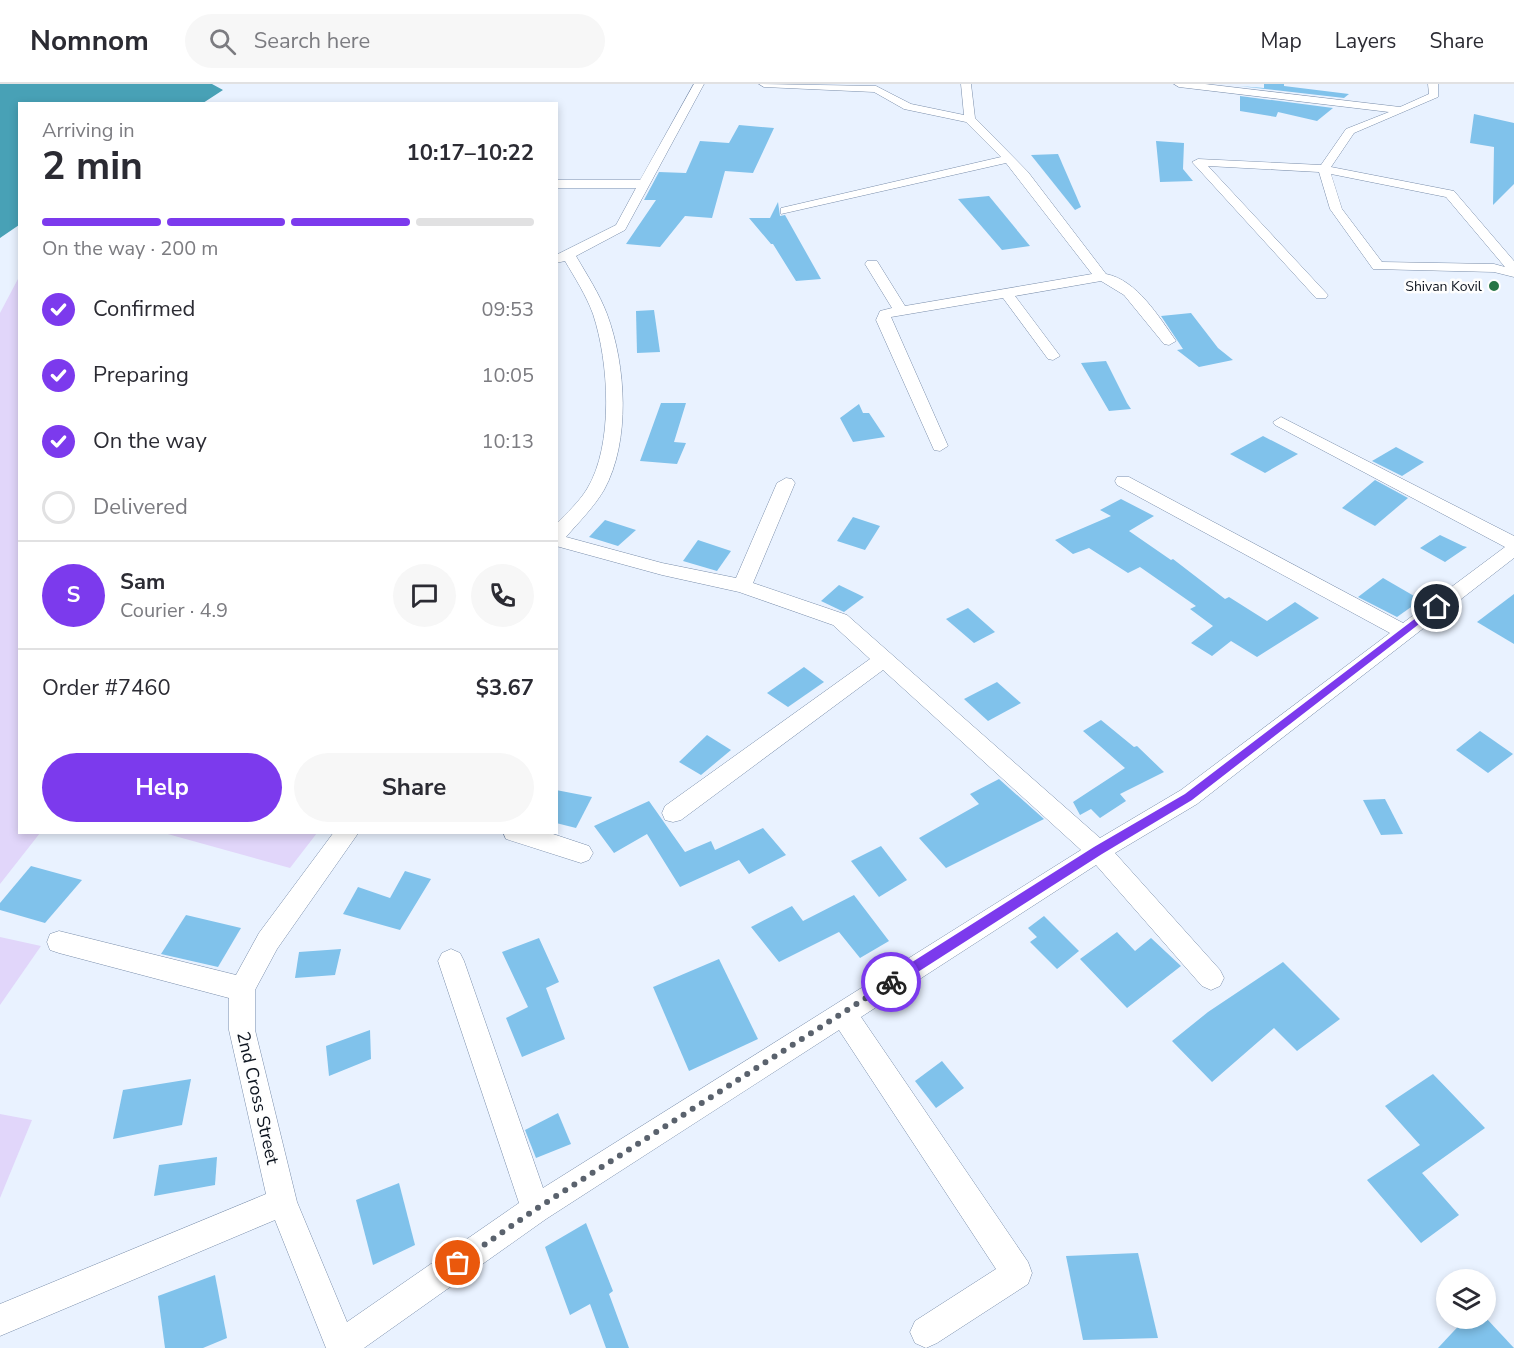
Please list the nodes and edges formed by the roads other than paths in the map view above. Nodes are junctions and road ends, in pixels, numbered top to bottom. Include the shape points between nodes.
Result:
1 (699, 84) edge
2 (764, 84) edge
3 (966, 84) edge
4 (1179, 84) edge
5 (1433, 84) edge
6 (1403, 111) junction
7 (969, 119) junction
8 (1009, 159) junction
9 (1324, 170) junction
10 (558, 184) edge
11 (646, 184) junction
12 (785, 211) dead end
13 (563, 257) edge
14 (872, 264) dead end
15 (1514, 271) edge
16 (1101, 277) junction
17 (1006, 293) junction
18 (1321, 295) dead end
19 (901, 311) junction
20 (1168, 341) dead end
21 (1053, 356) dead end
22 (1281, 422) dead end
23 (940, 446) dead end
24 (1123, 481) dead end
25 (786, 483) dead end
26 (558, 535) edge
27 (558, 539) edge
28 (1514, 544) edge
29 (1514, 549) edge
30 (742, 586) junction
31 (1404, 632) junction
32 (884, 659) junction
33 (674, 813) dead end
34 (347, 834) edge
35 (520, 834) edge
36 (1098, 850) junction
37 (581, 853) dead end
38 (59, 942) dead end
39 (451, 961) dead end
40 (1211, 978) dead end
41 (242, 989) junction
42 (843, 1013) junction
43 (282, 1202) junction
44 (536, 1209) junction
45 (0, 1320) edge
46 (926, 1332) dead end
47 (341, 1346) edge

1 - 11 street
2 - 7 street via 876,89 908,107
3 - 7 street
4 - 6 street
5 - 6 street via 1434,95
6 - 9 street via 1350,130
7 - 8 street
8 - 12 street
8 - 16 street
9 - 15 street via 1450,194
9 - 15 street via 1336,209 1378,266
9 - 18 street via 1198,162
10 - 11 street
11 - 13 street via 621,227
13 - 26 street via 599,312 611,350 610,435 609,456 595,489
14 - 19 street
16 - 17 street
16 - 20 street via 1112,277 1122,285
17 - 19 street
17 - 21 street
19 - 23 street via 885,314 884,320
22 - 28 street
24 - 31 street
25 - 30 street
27 - 30 street via 662,569
29 - 31 street
30 - 32 street via 840,620
31 - 36 street via 1189,797
32 - 33 street
32 - 36 street
34 - 41 street, 2nd Cross Street via 268,941
35 - 37 street
36 - 40 street
36 - 42 street
38 - 41 street
39 - 44 street
41 - 43 street, 2nd Cross Street via 242,1030
42 - 44 street
42 - 46 street via 1017,1273
43 - 45 street
43 - 47 street, 2nd Cross Street
44 - 47 street

